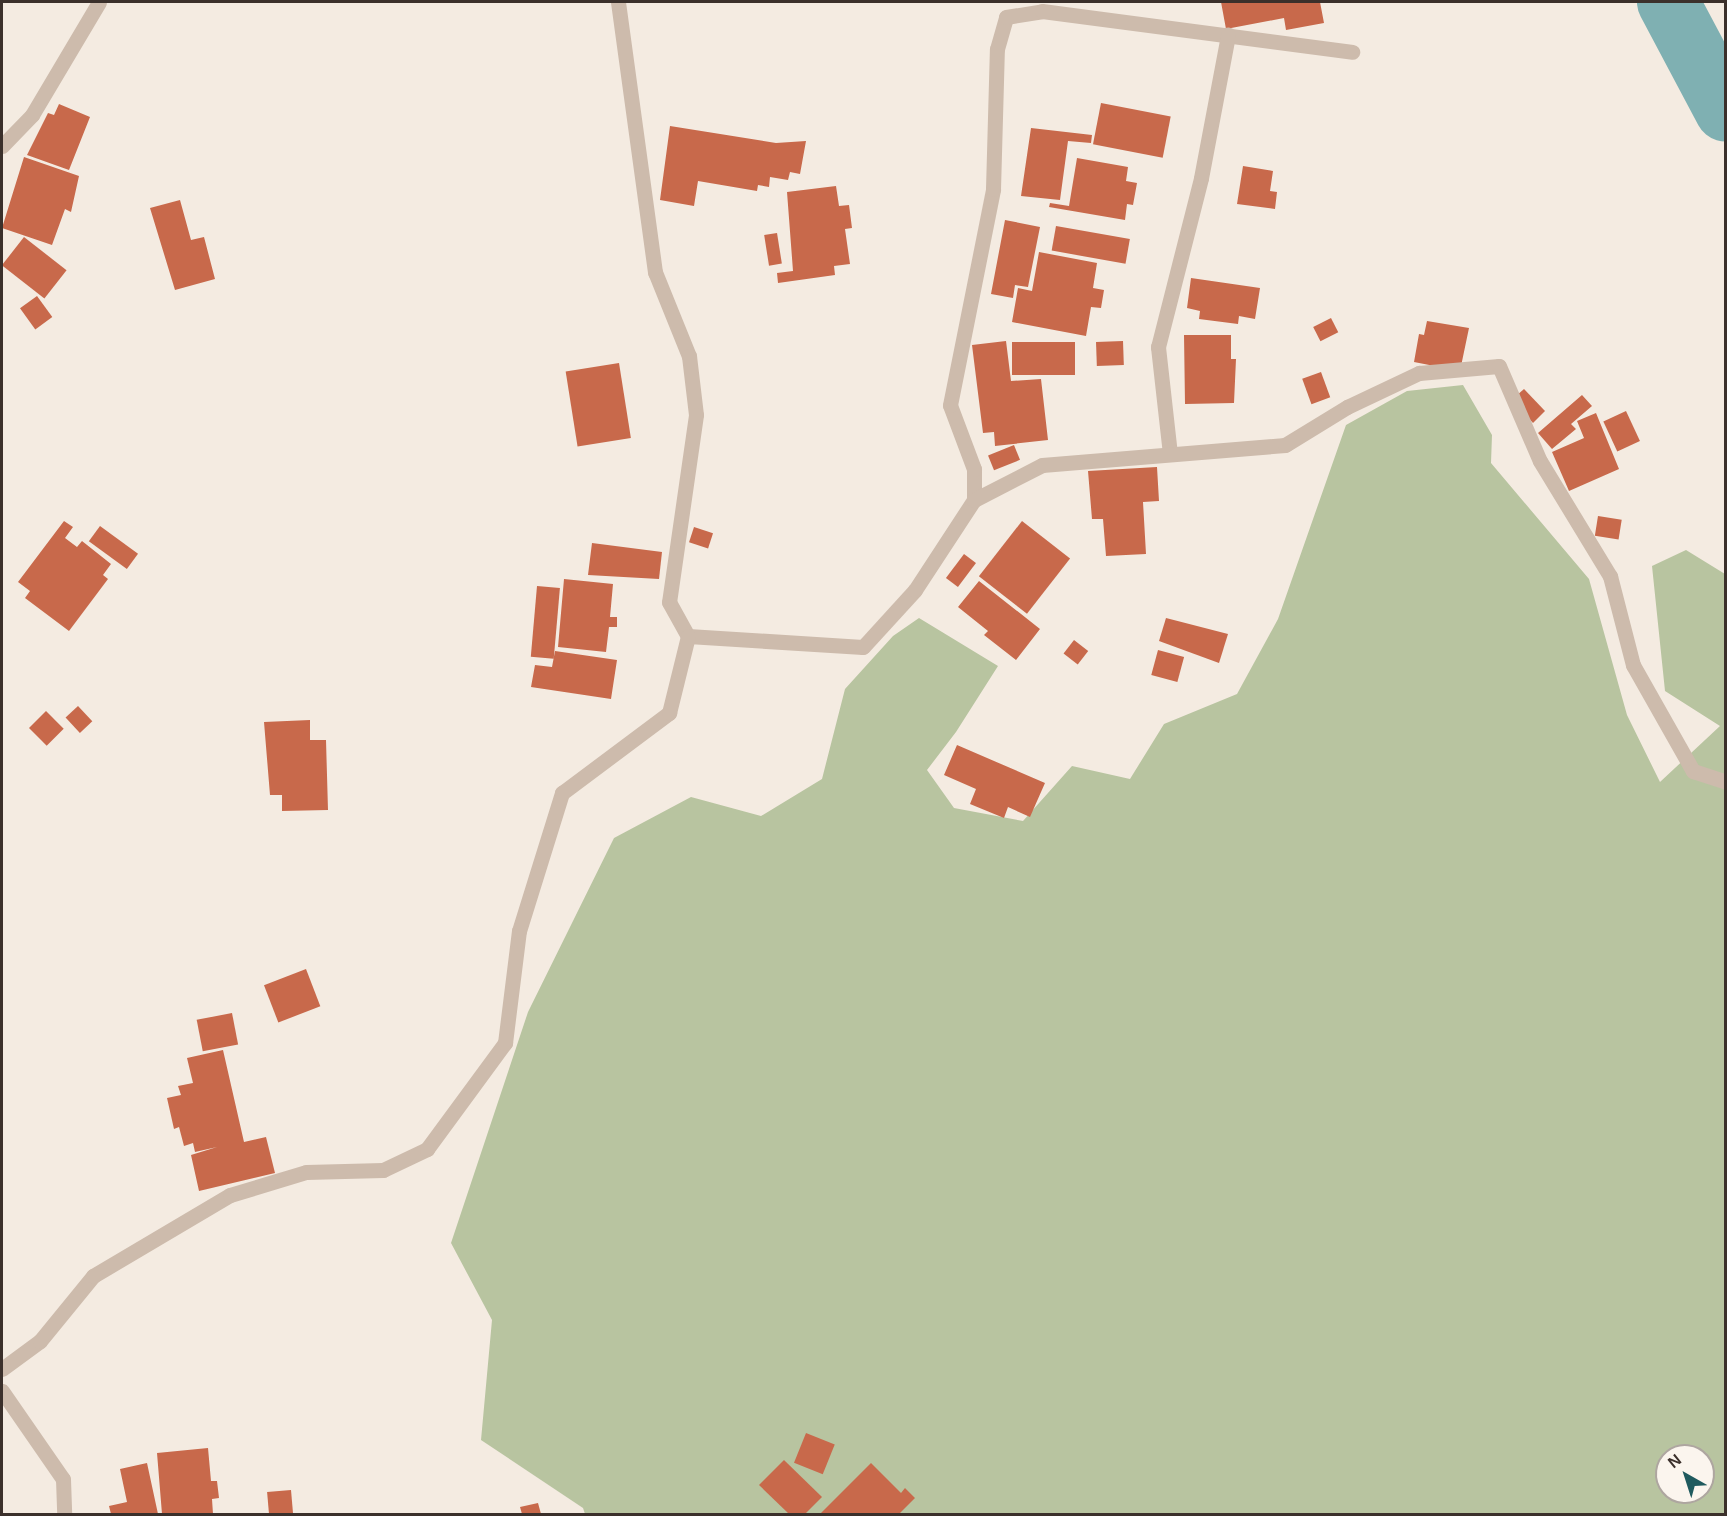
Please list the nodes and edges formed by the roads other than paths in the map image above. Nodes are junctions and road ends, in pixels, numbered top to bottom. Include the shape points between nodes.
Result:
1 (99, 2) edge
2 (618, 2) edge
3 (1228, 35) junction
4 (1352, 52) dead end
5 (2, 146) edge
6 (1170, 454) junction
7 (974, 500) junction
8 (688, 636) junction
9 (1725, 782) edge
10 (2, 1374) edge
11 (2, 1392) edge
12 (64, 1515) edge

1 - 5 street via 32,114
2 - 8 street via 655,272 689,356 695,404 669,602
3 - 4 street
3 - 6 street via 1201,178 1158,347
3 - 7 street via 1042,11 1006,17 997,49 993,189 950,405 974,469
6 - 7 street via 1042,465
6 - 9 street via 1285,445 1347,407 1419,373 1499,366 1540,461 1610,576 1633,665 1692,771
7 - 8 street via 915,590 863,647
8 - 10 street via 669,713 562,792 519,931 505,1043 428,1149 383,1170 306,1172 230,1195 93,1276 40,1341
11 - 12 street via 63,1479

